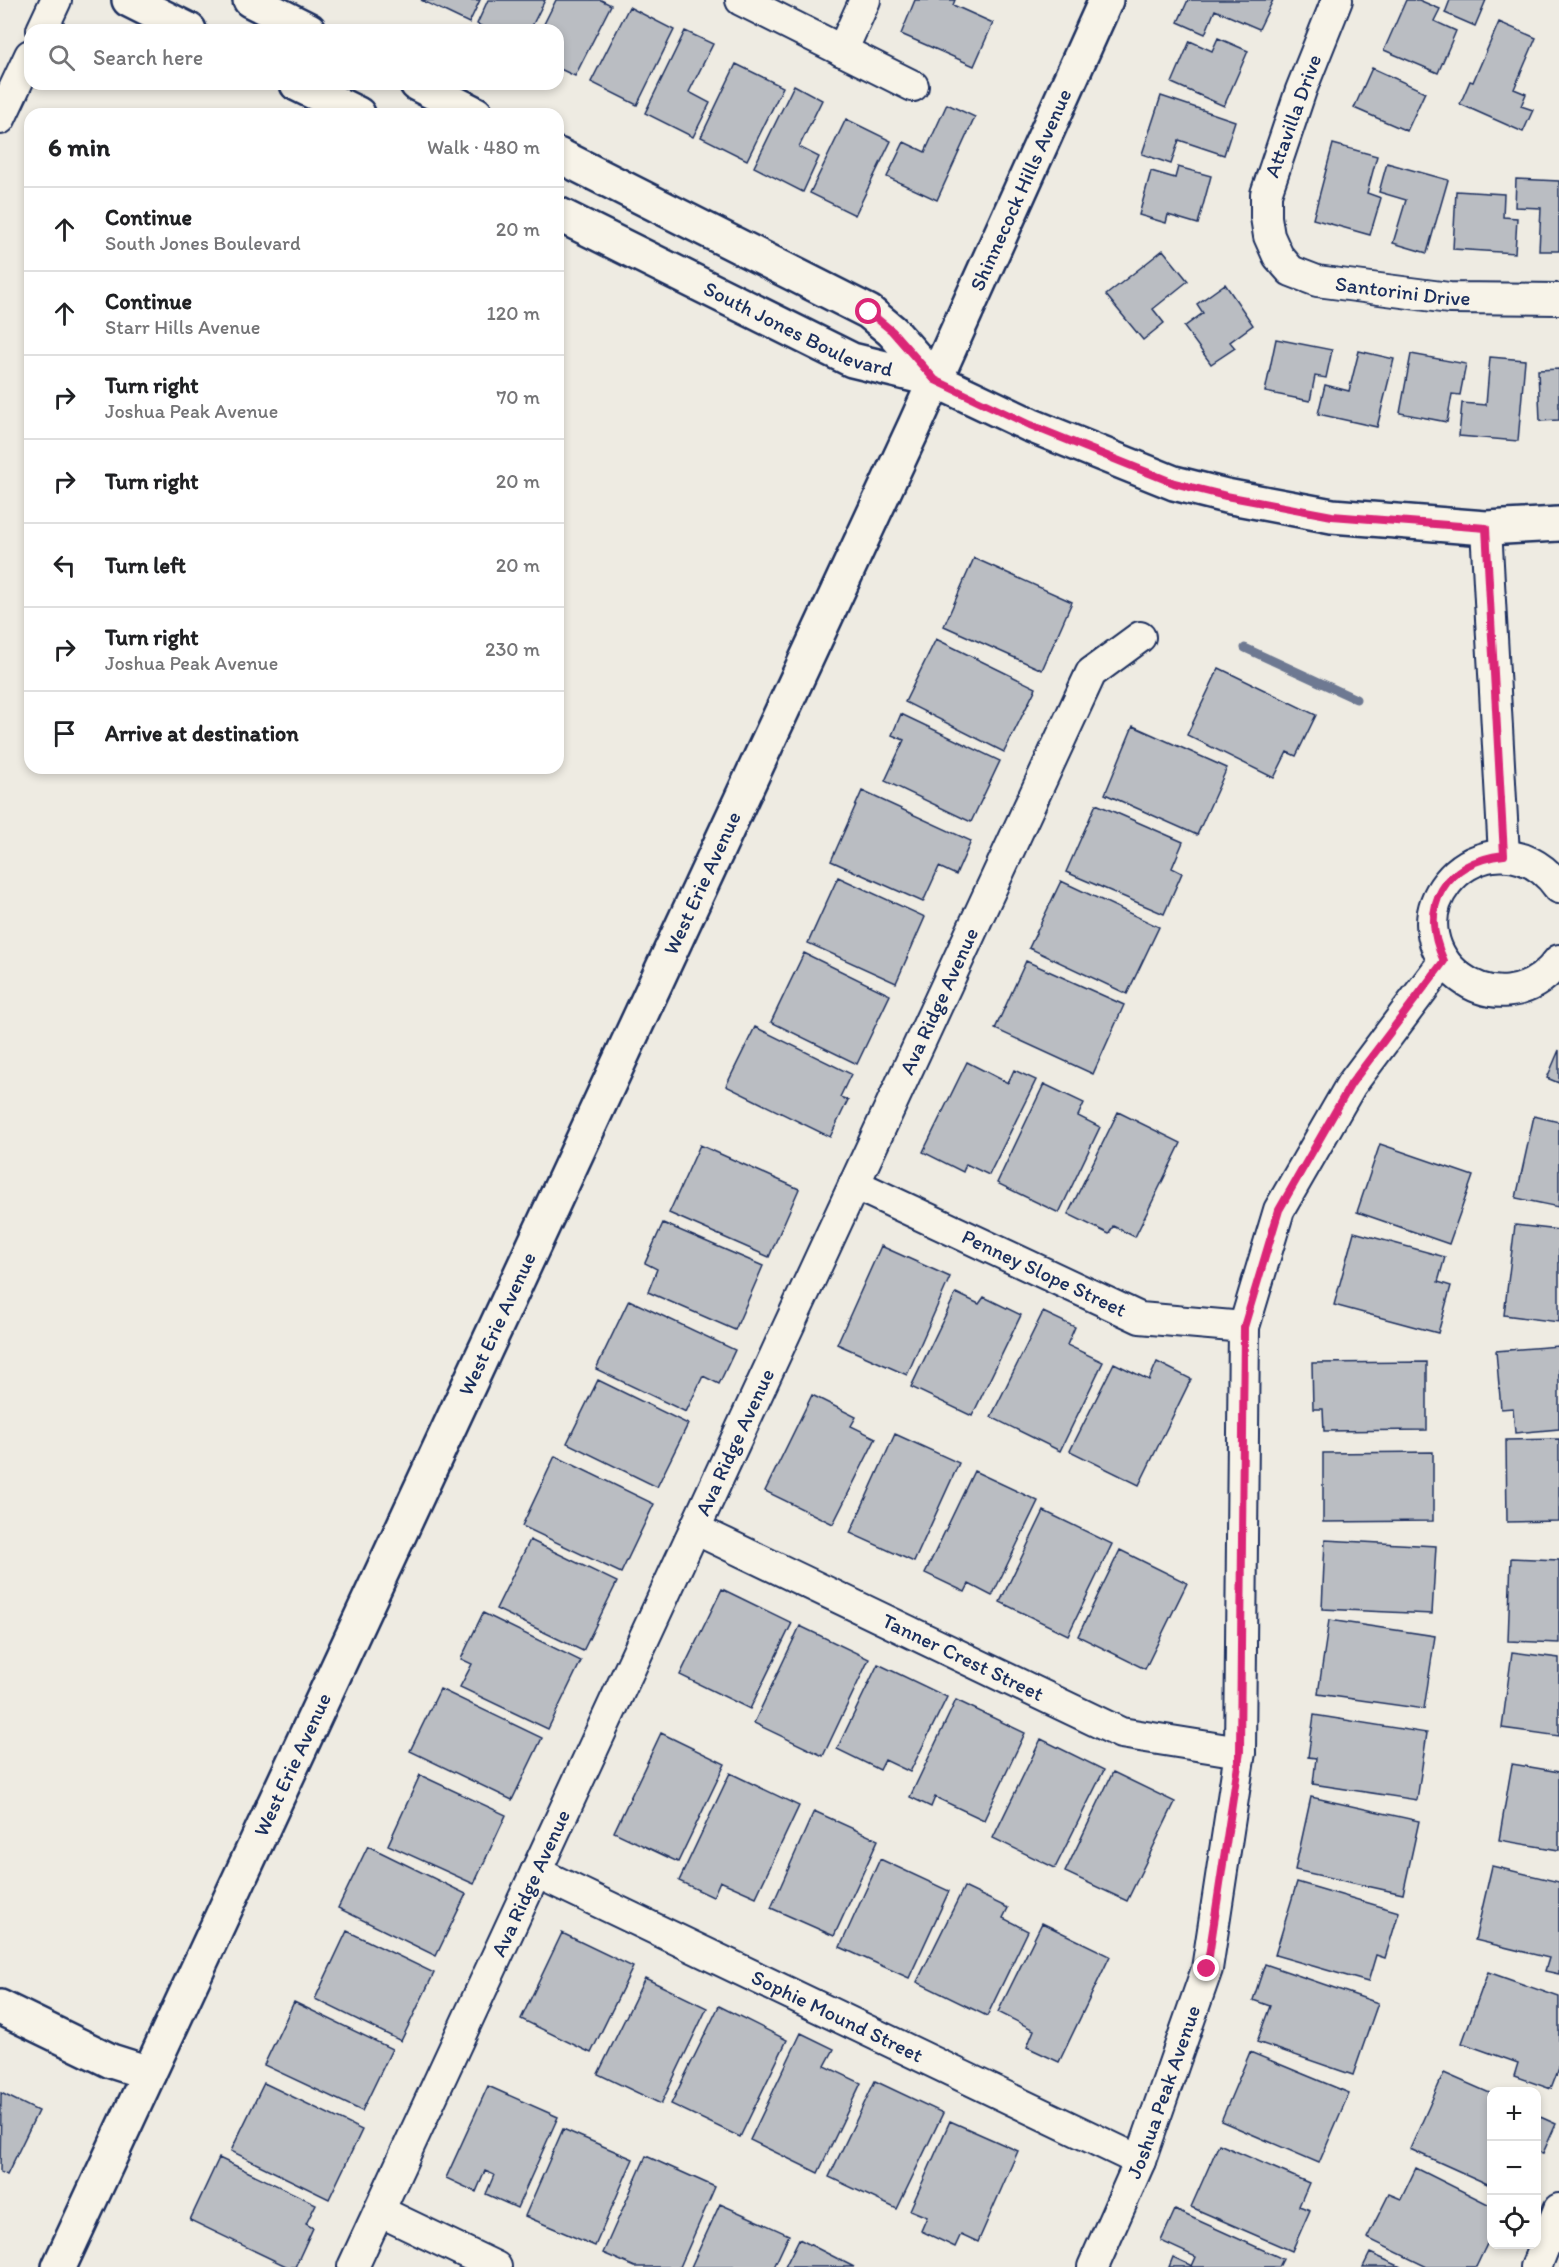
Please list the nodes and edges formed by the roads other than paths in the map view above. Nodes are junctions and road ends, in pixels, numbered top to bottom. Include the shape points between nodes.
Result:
1 (56, 0) edge
2 (129, 0) edge
3 (249, 0) edge
4 (741, 0) edge
5 (865, 0) edge
6 (1106, 0) edge
7 (1337, 0) edge
8 (45, 24) edge
9 (177, 24) edge
10 (297, 24) edge
11 (842, 51) junction
12 (24, 68) edge
13 (913, 86) dead end
14 (309, 90) edge
15 (429, 90) edge
16 (346, 108) edge
17 (464, 108) edge
18 (0, 119) edge
19 (564, 158) edge
20 (564, 217) edge
21 (1269, 236) joint
22 (1559, 299) edge
23 (935, 380) junction
24 (1559, 524) edge
25 (1486, 528) junction
26 (1140, 637) dead end
27 (1504, 855) junction
28 (1559, 888) edge
29 (1559, 960) edge
30 (1444, 961) junction
31 (854, 1184) junction
32 (1244, 1327) junction
33 (695, 1529) junction
34 (1240, 1752) junction
35 (536, 1872) junction
36 (0, 2007) edge
37 (149, 2073) junction
38 (1140, 2161) junction
39 (1559, 2209) edge
40 (379, 2211) junction
41 (59, 2267) edge
42 (353, 2267) edge
43 (496, 2267) edge
44 (1093, 2267) edge
45 (1536, 2267) edge

1 - 8 street
2 - 9 street
3 - 10 street
4 - 11 street
5 - 11 street
6 - 23 street, Shinnecock Hills Avenue
7 - 21 street, Attavilla Drive via 1266,194
11 - 13 street
12 - 18 street
14 - 16 street
15 - 17 street
19 - 23 street, South Jones Boulevard via 869,312 892,331
20 - 23 street, South Jones Boulevard via 852,360
21 - 22 street, Santorini Drive via 1278,256 1292,271 1317,281 1449,298
23 - 25 street via 1030,425 1174,483 1332,516
23 - 37 street, West Erie Avenue
24 - 25 street
25 - 27 street
26 - 31 street, Ava Ridge Avenue via 1091,673
27 - 28 street via 1539,866
27 - 30 street via 1468,864 1442,890 1433,926
29 - 30 street via 1539,981 1509,992 1472,985
30 - 32 street, Joshua Peak Avenue via 1351,1084 1279,1210
31 - 32 street, Penney Slope Street via 1140,1318
31 - 33 street, Ava Ridge Avenue
32 - 34 street, Joshua Peak Avenue
33 - 34 street, Tanner Crest Street via 1121,1733
33 - 35 street, Ava Ridge Avenue
34 - 38 street, Joshua Peak Avenue via 1207,1969
35 - 38 street, Sophie Mound Street
35 - 40 street, Ava Ridge Avenue
36 - 37 street via 111,2061
37 - 41 street, West Erie Avenue
38 - 44 street, Joshua Peak Avenue
39 - 45 street
40 - 42 street, Ava Ridge Avenue
40 - 43 street

